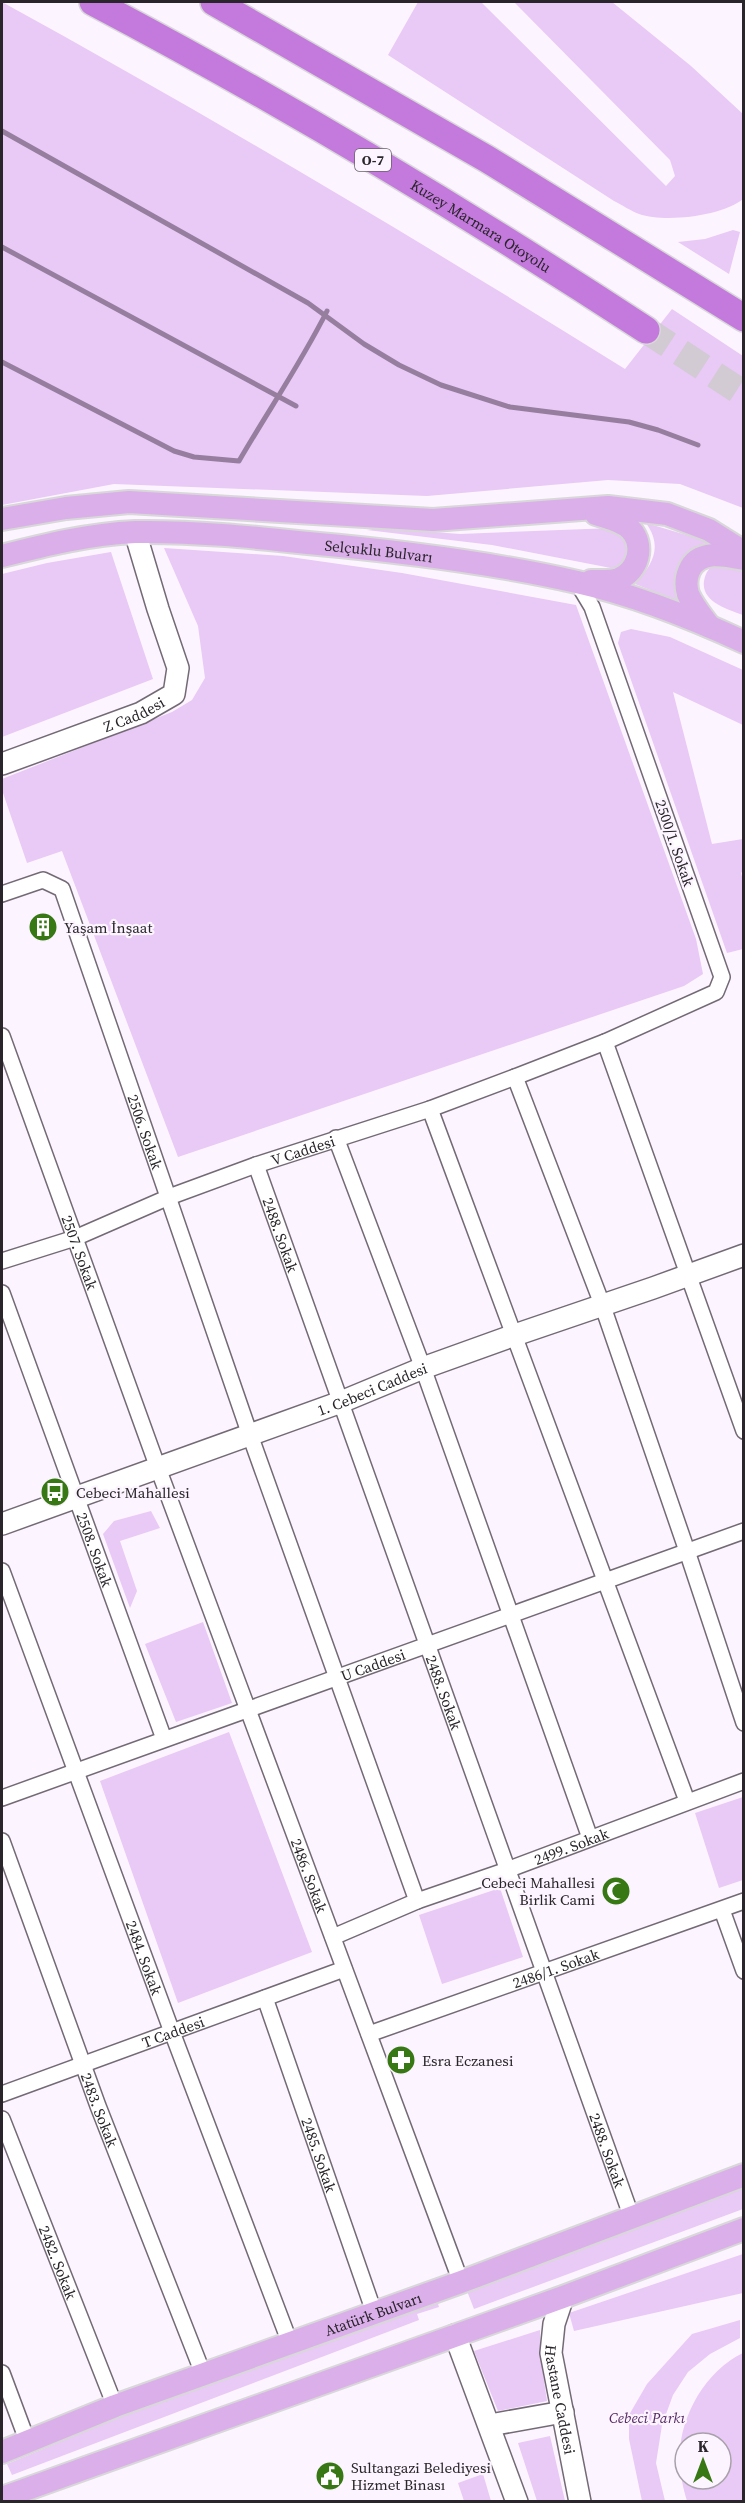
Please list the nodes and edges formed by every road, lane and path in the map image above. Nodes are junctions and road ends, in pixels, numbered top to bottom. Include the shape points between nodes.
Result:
1 (93, 2) edge
2 (214, 2) edge
3 (744, 318) edge
4 (646, 330) tunnel mouth
5 (579, 509) junction
6 (2, 519) edge
7 (135, 532) junction
8 (744, 552) edge
9 (2, 556) edge
10 (744, 559) edge
11 (577, 582) junction
12 (709, 626) junction
13 (744, 642) edge
14 (2, 764) edge
15 (2, 894) edge
16 (2, 1036) edge
17 (605, 1042) junction
18 (515, 1077) junction
19 (430, 1108) junction
20 (336, 1138) junction
21 (256, 1165) junction
22 (169, 1197) junction
23 (75, 1238) junction
24 (744, 1255) edge
25 (2, 1261) edge
26 (688, 1274) junction
27 (2, 1293) edge
28 (602, 1304) junction
29 (512, 1335) junction
30 (423, 1368) junction
31 (341, 1402) junction
32 (744, 1431) edge
33 (250, 1435) junction
34 (158, 1468) junction
35 (76, 1497) junction
36 (2, 1524) edge
37 (744, 1531) edge
38 (687, 1551) junction
39 (2, 1570) edge
40 (607, 1581) junction
41 (510, 1615) junction
42 (428, 1645) junction
43 (336, 1677) junction
44 (248, 1709) junction
45 (744, 1723) edge
46 (164, 1739) junction
47 (76, 1771) junction
48 (744, 1781) edge
49 (2, 1798) edge
50 (687, 1802) junction
51 (590, 1838) junction
52 (2, 1841) edge
53 (507, 1870) junction
54 (417, 1901) junction
55 (744, 1902) edge
56 (722, 1910) junction
57 (333, 1937) junction
58 (344, 1970) junction
59 (744, 1971) edge
60 (544, 1973) junction
61 (265, 1998) junction
62 (172, 2032) junction
63 (369, 2034) junction
64 (83, 2065) junction
65 (2, 2094) edge
66 (2, 2119) edge
67 (744, 2175) edge
68 (632, 2218) junction
69 (744, 2229) edge
70 (461, 2282) junction
71 (563, 2297) junction
72 (374, 2312) junction
73 (455, 2335) junction
74 (290, 2343) junction
75 (2, 2373) edge
76 (204, 2376) junction
77 (116, 2406) junction
78 (562, 2412) junction
79 (490, 2425) junction
80 (27, 2440) junction
81 (2, 2452) edge
82 (2, 2498) edge
83 (517, 2502) edge
84 (580, 2502) edge

1 - 4 highway, Kuzey Marmara Otoyolu / O-7 via 340,140
2 - 3 highway via 487,159
5 - 6 main road, Selçuklu Bulvarı via 433,520 129,502
5 - 8 main road, Selçuklu Bulvarı via 608,507 666,514 709,530
5 - 11 main road via 616,520 630,529 639,553 628,574 617,580
7 - 9 main road, Selçuklu Bulvarı via 56,542
7 - 11 main road, Selçuklu Bulvarı via 227,535 375,549
7 - 14 street, Z Caddesi via 178,668 174,694 141,713
10 - 12 main road via 719,554 701,557 692,565 687,591
11 - 12 main road, Selçuklu Bulvarı
11 - 17 street, 2500/1. Sokak via 592,607 722,977 716,992
12 - 13 main road, Selçuklu Bulvarı
15 - 22 street, 2506. Sokak via 43,880 62,889
16 - 23 street, 2507. Sokak
17 - 18 street, V Caddesi
17 - 26 street
18 - 19 street, V Caddesi
18 - 28 street
19 - 20 street, V Caddesi
19 - 29 street
20 - 21 street, V Caddesi
20 - 30 street
21 - 22 street, V Caddesi
21 - 31 street, 2488. Sokak
22 - 23 street, V Caddesi
22 - 33 street, 2506. Sokak
23 - 25 street, V Caddesi
23 - 34 street, 2507. Sokak
24 - 26 street, 1. Cebeci Caddesi
26 - 28 street, 1. Cebeci Caddesi
26 - 32 street
27 - 35 street, 2508. Sokak
28 - 29 street, 1. Cebeci Caddesi
28 - 38 street
29 - 30 street, 1. Cebeci Caddesi
29 - 40 street
30 - 31 street, 1. Cebeci Caddesi
30 - 41 street
31 - 33 street, 1. Cebeci Caddesi
31 - 42 street, 2488. Sokak
33 - 34 street, 1. Cebeci Caddesi
33 - 43 street, 2506. Sokak
34 - 35 street, 1. Cebeci Caddesi
34 - 44 street, 2486. Sokak
35 - 36 street, 1. Cebeci Caddesi
35 - 46 street, 2508. Sokak
37 - 38 street, U Caddesi
38 - 40 street, U Caddesi
38 - 45 street
39 - 47 street, 2484. Sokak
40 - 41 street, U Caddesi
40 - 50 street
41 - 42 street, U Caddesi
41 - 51 street
42 - 43 street, U Caddesi
42 - 53 street, 2488. Sokak
43 - 44 street, U Caddesi
43 - 54 street, 2506. Sokak
44 - 46 street, U Caddesi
44 - 57 street, 2486. Sokak
46 - 47 street, U Caddesi
47 - 49 street, U Caddesi
47 - 62 street, 2484. Sokak
48 - 50 street, 2499. Sokak
50 - 51 street, 2499. Sokak
51 - 53 street, 2499. Sokak
52 - 64 street, 2483. Sokak
53 - 54 street, 2499. Sokak
53 - 60 street, 2488. Sokak
54 - 57 street, 2499. Sokak
55 - 56 street, 2486/1. Sokak
56 - 59 street
56 - 60 street, 2486/1. Sokak
57 - 58 street, 2486. Sokak
58 - 61 street, T Caddesi
58 - 63 street, 2486. Sokak
60 - 63 street, 2486/1. Sokak
60 - 68 street, 2488. Sokak
61 - 62 street, T Caddesi
61 - 72 street, 2485. Sokak
62 - 64 street, T Caddesi
62 - 74 street, 2484. Sokak
63 - 70 street, 2486. Sokak
64 - 65 street, T Caddesi
64 - 76 street, 2483. Sokak
66 - 77 street, 2482. Sokak
67 - 68 main road, Atatürk Bulvarı
68 - 70 main road, Atatürk Bulvarı
69 - 71 main road
70 - 72 main road, Atatürk Bulvarı
71 - 73 main road
71 - 78 street, Hastane Caddesi via 554,2324 551,2353
72 - 74 main road, Atatürk Bulvarı
73 - 79 street
73 - 82 main road
74 - 76 main road, Atatürk Bulvarı
75 - 80 street
76 - 77 main road, Atatürk Bulvarı
77 - 80 main road, Atatürk Bulvarı
78 - 79 street
78 - 84 street, Hastane Caddesi
79 - 83 street
80 - 81 main road, Atatürk Bulvarı

